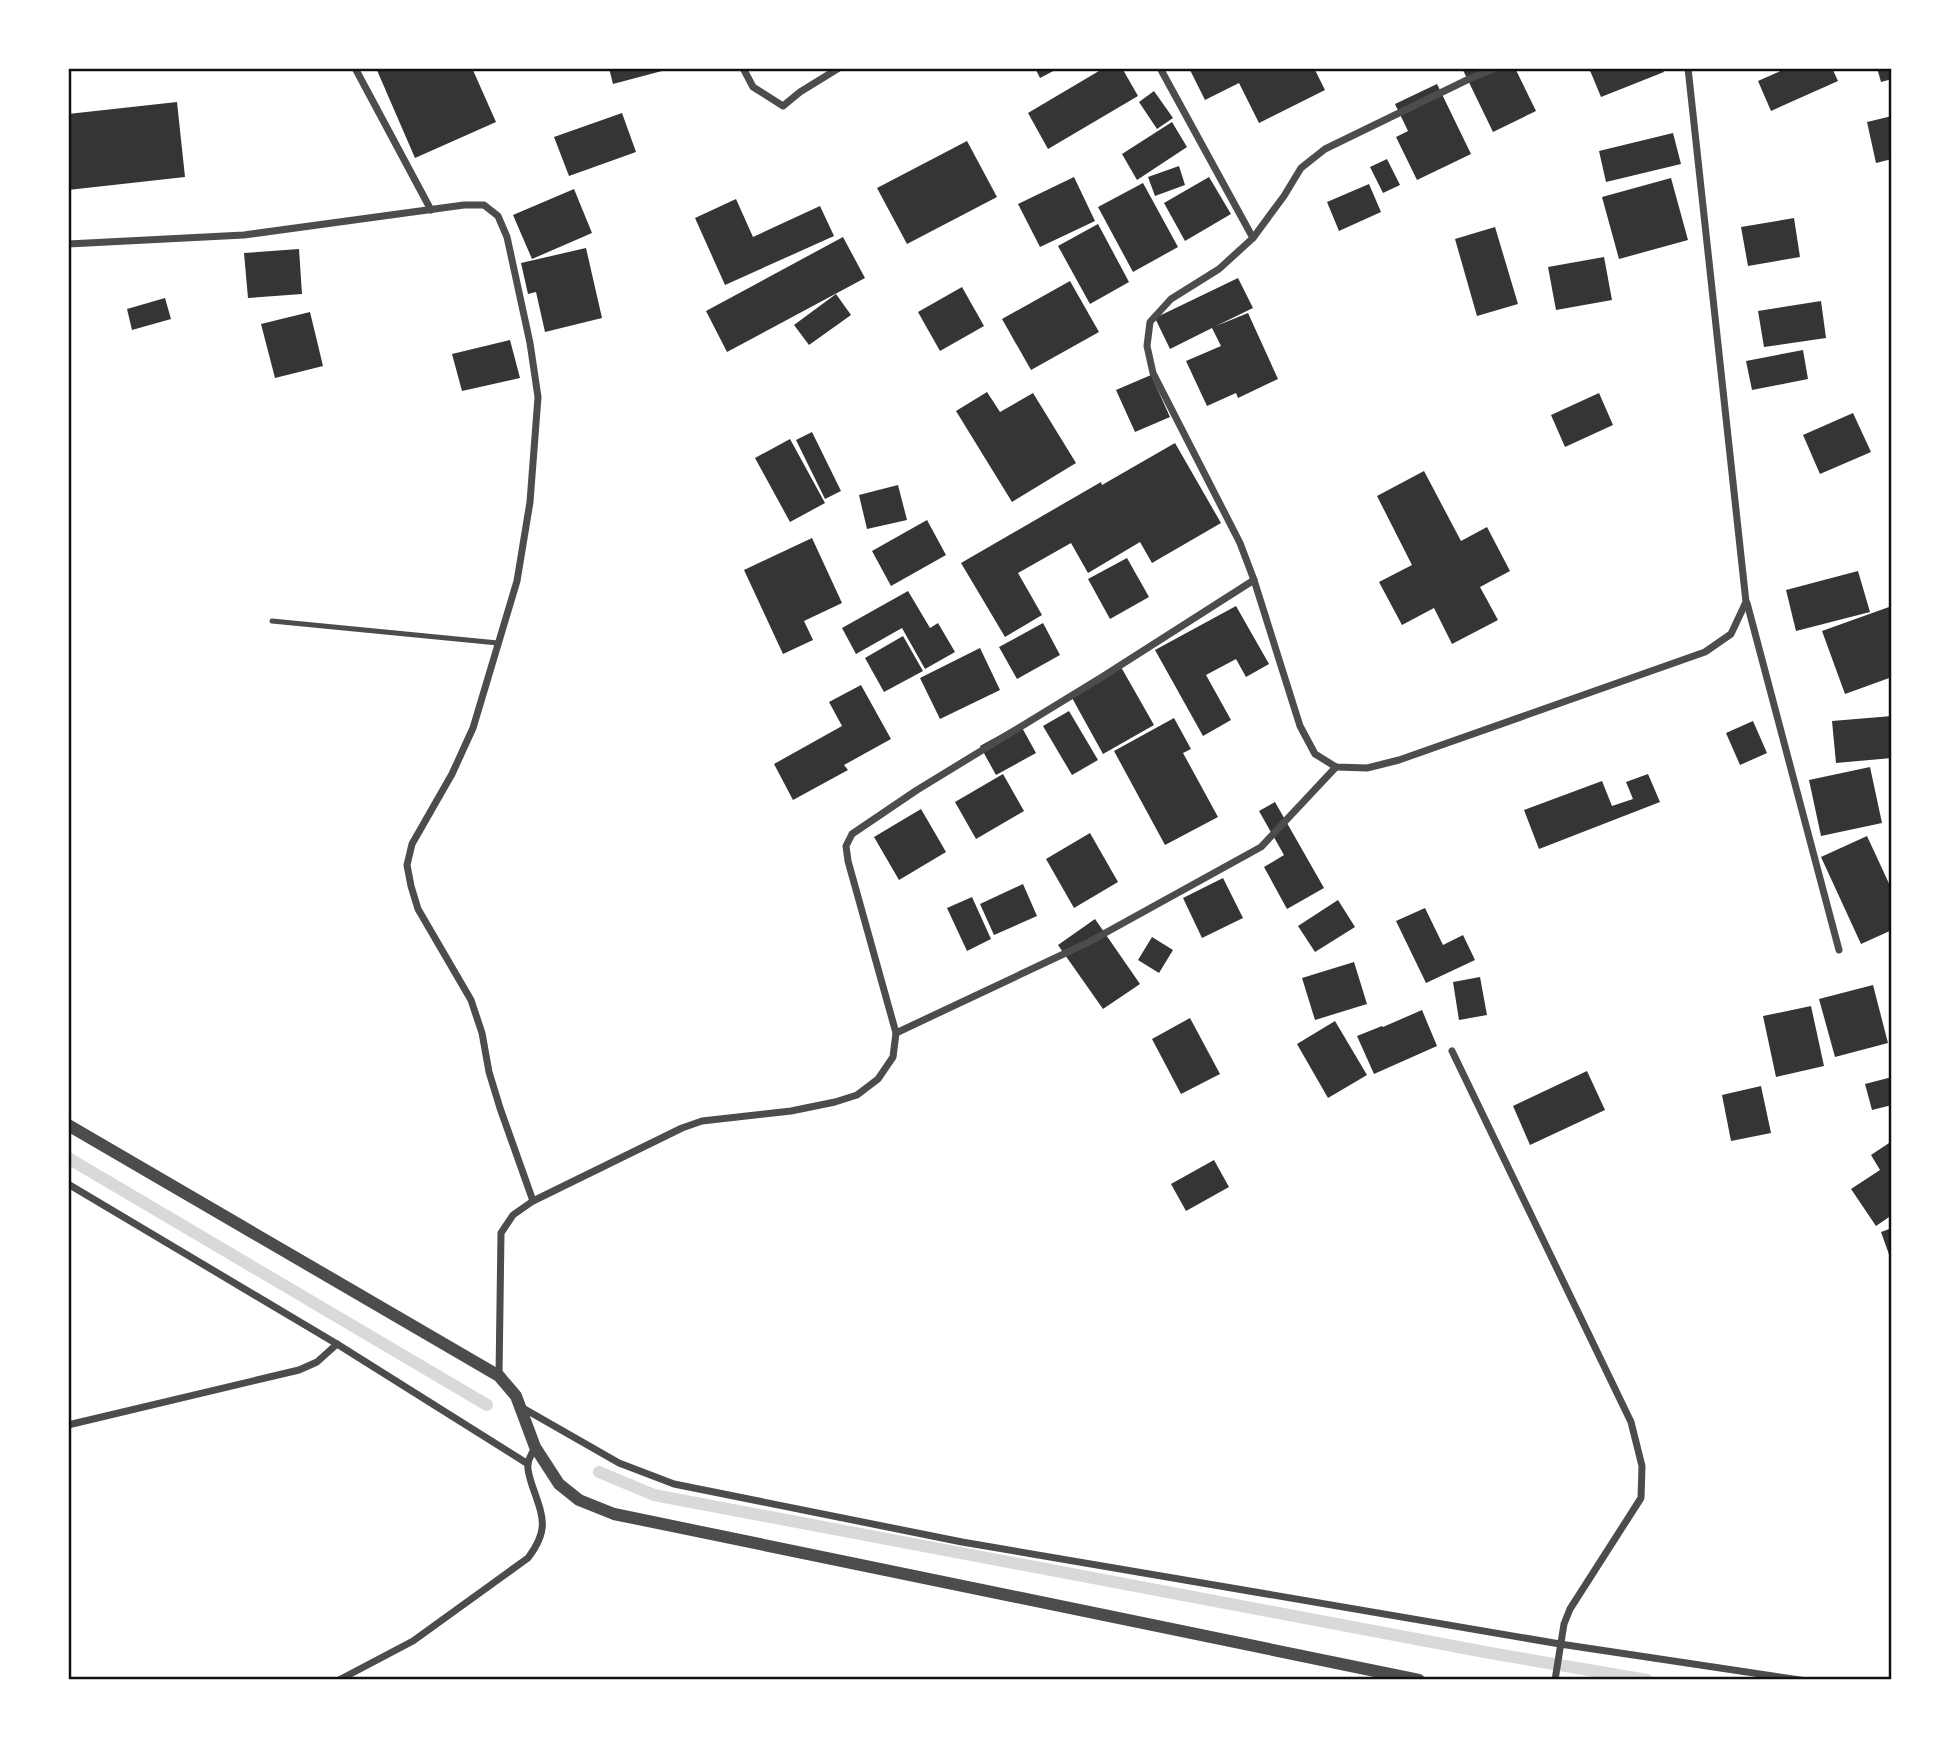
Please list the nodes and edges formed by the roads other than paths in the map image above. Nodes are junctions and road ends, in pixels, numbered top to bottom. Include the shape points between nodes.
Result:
1 (355, 68) edge
2 (743, 68) edge
3 (839, 68) edge
4 (1160, 68) edge
5 (1496, 68) edge
6 (1688, 68) edge
7 (431, 210) junction
8 (1253, 238) junction
9 (68, 244) edge
10 (1254, 580) junction
11 (1746, 603) junction
12 (272, 621) dead end
13 (498, 643) junction
14 (1336, 767) junction
15 (1839, 950) dead end
16 (895, 1033) junction
17 (1452, 1051) dead end
18 (68, 1125) edge
19 (68, 1184) edge
20 (533, 1201) junction
21 (337, 1344) junction
22 (499, 1376) junction
23 (521, 1407) junction
24 (68, 1425) edge
25 (535, 1447) junction
26 (528, 1464) junction
27 (1560, 1644) junction
28 (1555, 1679) edge
29 (339, 1680) edge
30 (1419, 1680) edge
31 (1800, 1680) edge

1 - 7 street
2 - 3 street via 753,87 783,106
4 - 8 street
5 - 8 street via 1325,149 1301,168
6 - 11 street
7 - 9 street via 244,235
7 - 13 street via 484,205 499,216 530,343 538,397 530,502 517,581
8 - 10 street via 1219,270 1171,299 1150,322 1147,346 1153,373 1240,543
10 - 14 street via 1300,726 1315,754
10 - 16 street via 852,834 846,846 848,861
11 - 14 street via 1731,634 1705,652 1399,760 1367,768
11 - 15 street
12 - 13 lane
13 - 20 street via 473,728 412,844 407,864 418,909 471,1000 500,1108
14 - 16 street via 1261,847 1087,943
16 - 20 street via 893,1057 878,1079 857,1095 791,1111 702,1121
17 - 27 street via 1631,1422 1643,1466 1641,1498 1570,1609
18 - 22 street
19 - 21 street
20 - 22 street via 513,1214 501,1233
21 - 24 street via 317,1362 299,1370
21 - 26 street
22 - 23 street
23 - 25 street
23 - 27 street via 619,1463 674,1484 962,1542
25 - 26 street
25 - 30 street via 559,1485 579,1500 614,1514
26 - 29 street via 543,1531 528,1559 413,1641
27 - 28 street
27 - 31 street

